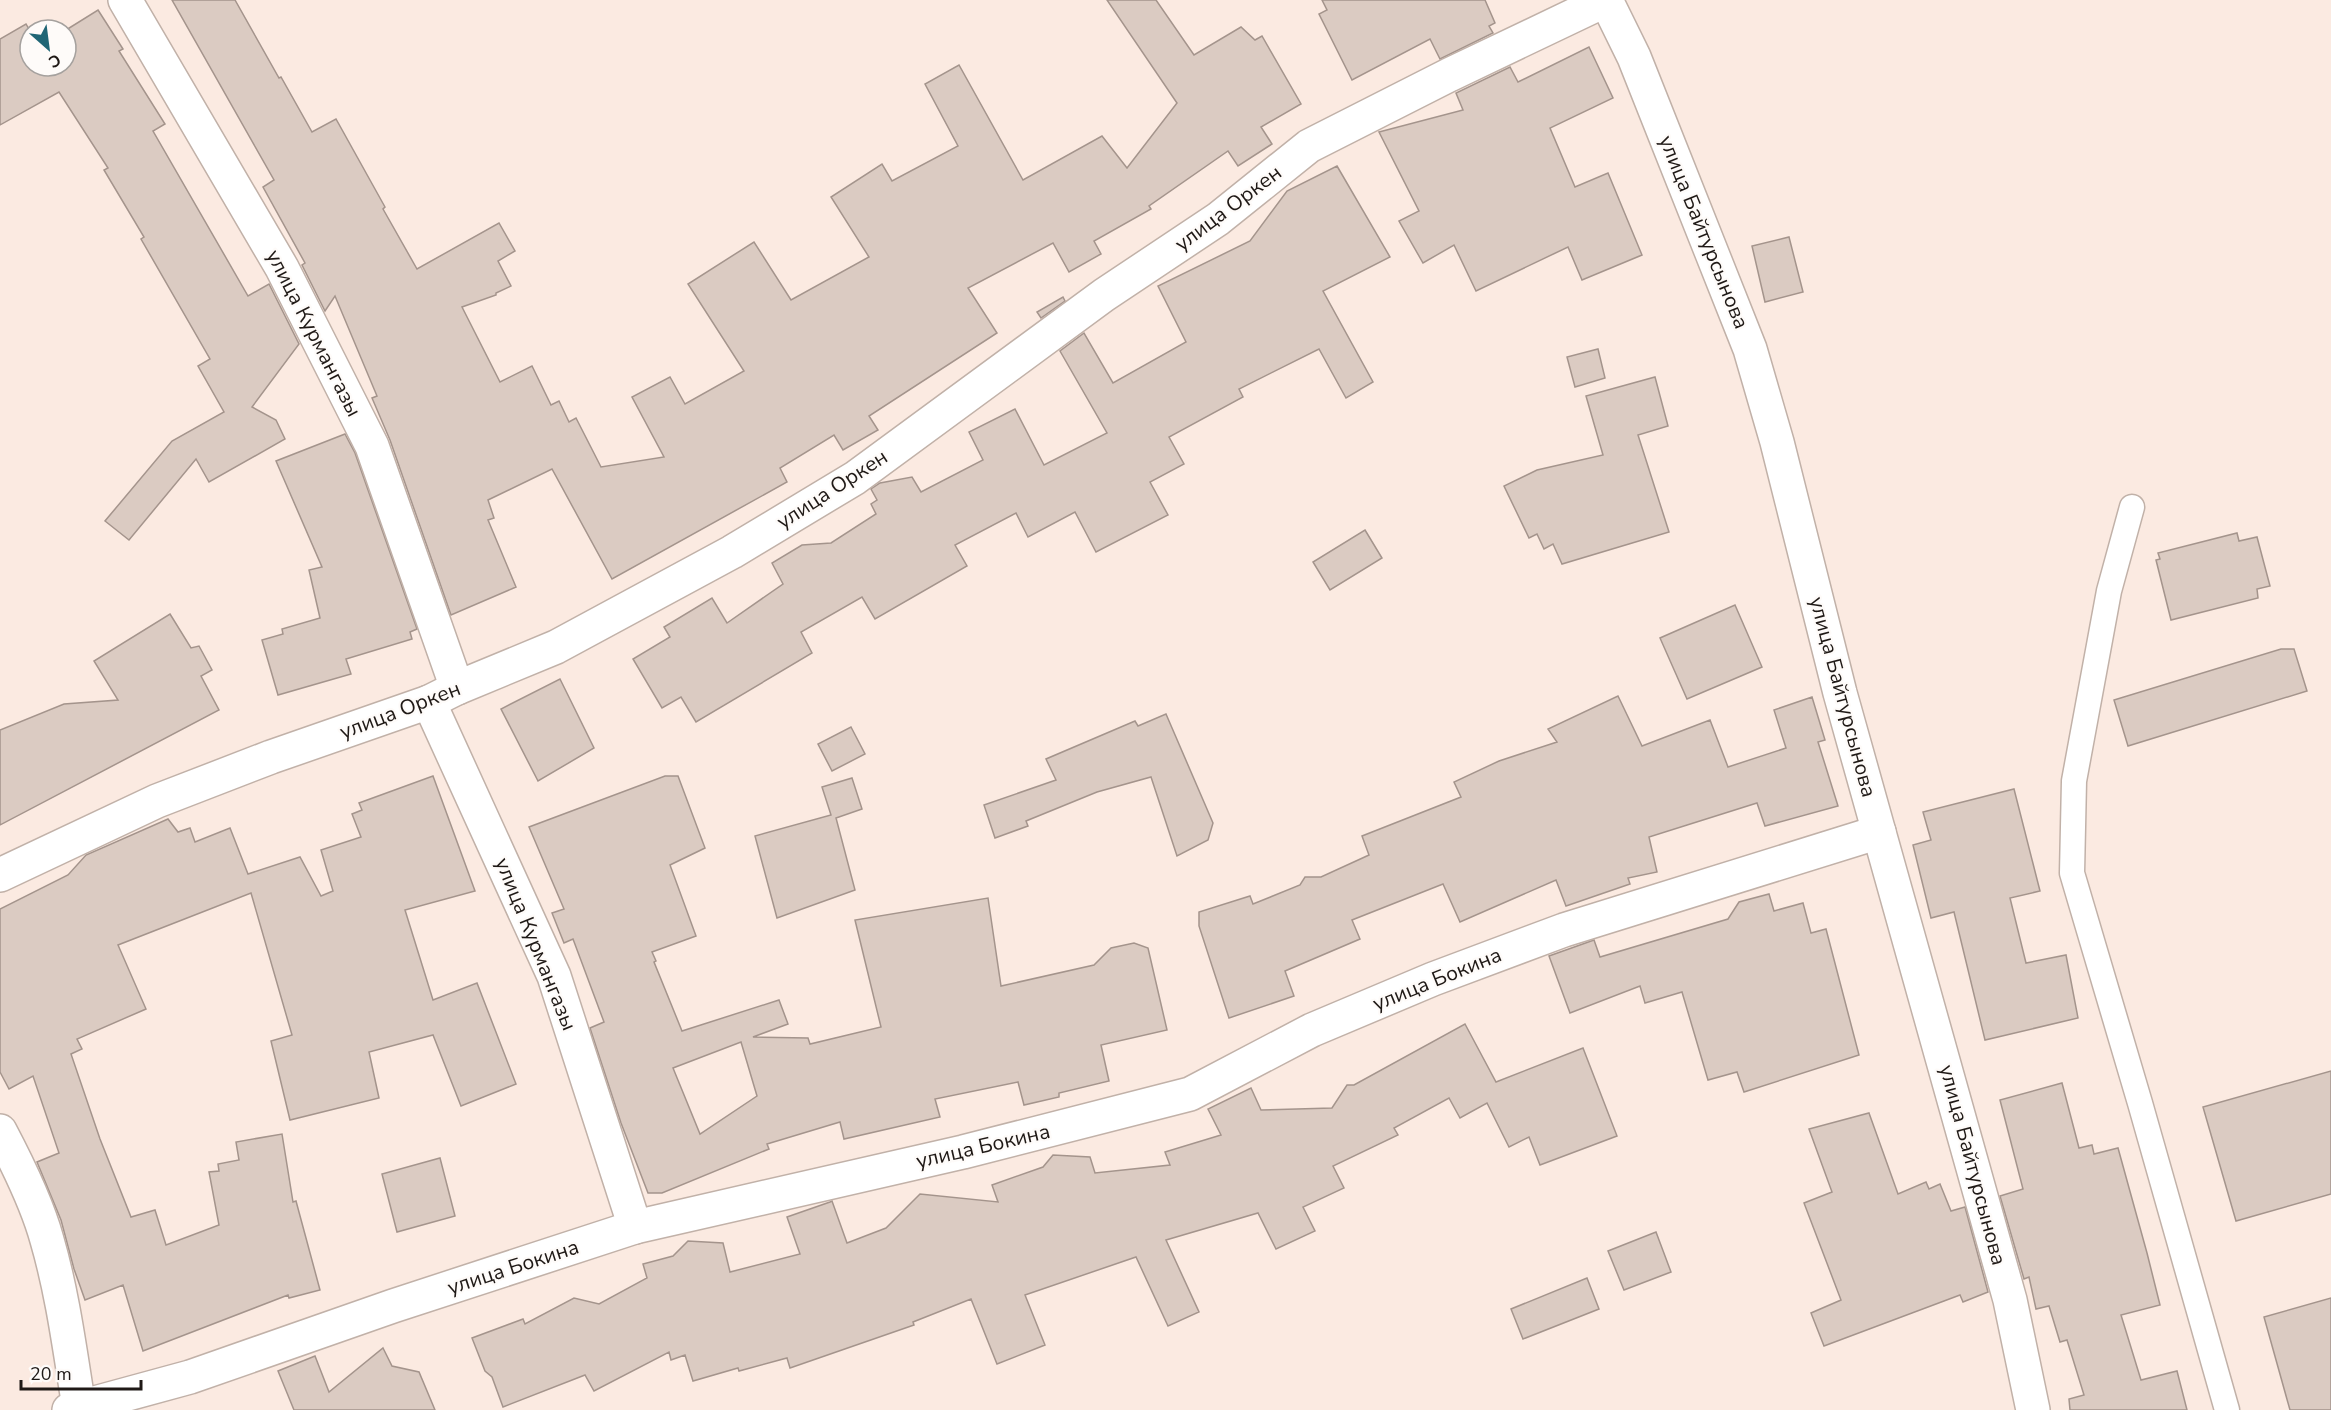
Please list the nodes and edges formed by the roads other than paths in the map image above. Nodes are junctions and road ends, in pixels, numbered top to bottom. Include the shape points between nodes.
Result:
1 (125, 0) edge
2 (1606, 0) edge
3 (2132, 507) dead end
4 (443, 695) junction
5 (1879, 832) junction
6 (0, 875) edge
7 (0, 1131) edge
8 (635, 1227) junction
9 (74, 1409) edge
10 (2033, 1410) edge
11 (2227, 1410) edge

1 - 4 street, улица Курмангазы via 282,268 372,446
2 - 4 street, улица Оркен via 1309,146 1218,219 1087,308 855,478 732,552 556,646
2 - 5 street, улица Байтурсынова via 1634,57 1750,349
3 - 11 lane via 2109,591 2074,781 2072,873
4 - 6 street, улица Оркен via 157,801
4 - 8 street, улица Курмангазы via 554,976
5 - 8 street, улица Бокина via 1564,930 1433,979 1312,1030 1190,1094 975,1149
5 - 10 street, улица Байтурсынова via 2007,1288
7 - 9 street via 46,1238 58,1283
8 - 9 street, улица Бокина via 190,1377

